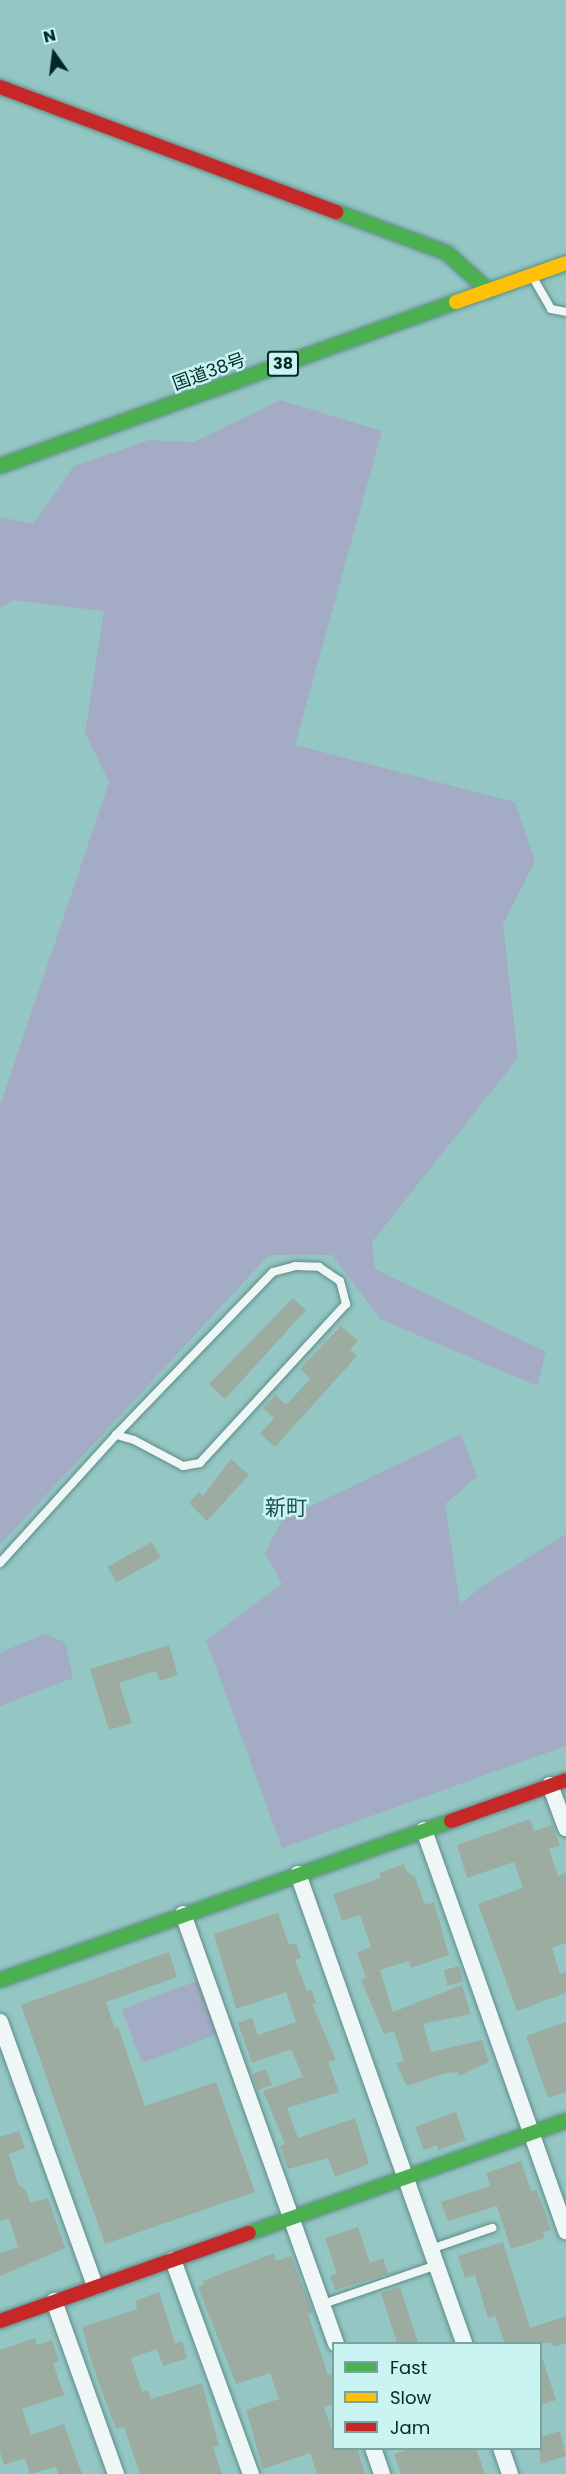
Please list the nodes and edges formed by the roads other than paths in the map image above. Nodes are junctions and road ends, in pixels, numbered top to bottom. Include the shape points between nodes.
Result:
1 (0, 87) edge
2 (566, 263) edge
3 (531, 275) junction
4 (489, 291) junction
5 (566, 312) edge
6 (0, 466) edge
7 (116, 1435) junction
8 (0, 1563) edge
9 (558, 1782) edge
10 (566, 1828) edge
11 (424, 1830) junction
12 (298, 1874) junction
13 (183, 1914) junction
14 (0, 1980) edge
15 (0, 2022) edge
16 (7, 2065) edge
17 (566, 2121) edge
18 (532, 2133) junction
19 (406, 2178) junction
20 (293, 2217) junction
21 (492, 2228) dead end
22 (566, 2232) edge
23 (431, 2249) junction
24 (173, 2260) junction
25 (436, 2265) junction
26 (95, 2286) junction
27 (54, 2301) junction
28 (323, 2304) junction
29 (0, 2321) edge
30 (336, 2342) edge
31 (464, 2342) edge
32 (374, 2450) edge
33 (502, 2450) edge
34 (116, 2474) edge
35 (251, 2474) edge
36 (382, 2474) edge
37 (510, 2474) edge

1 - 4 main road via 447,253
2 - 3 main road, 国道38号 / 38
3 - 4 main road, 国道38号 / 38
3 - 5 lane via 551,309
4 - 6 main road, 国道38号 / 38
7 - 7 lane via 273,1272 295,1266 319,1267 340,1281 346,1304 200,1463 183,1467 134,1440
7 - 8 lane
9 - 10 street
9 - 11 main road
11 - 12 main road
11 - 18 street
12 - 13 main road
12 - 19 street
13 - 14 main road
13 - 20 street
15 - 16 street
16 - 26 street
17 - 18 main road
18 - 19 main road
18 - 22 street
19 - 20 main road
19 - 23 street
20 - 24 main road
20 - 28 street
21 - 23 lane
23 - 25 street
24 - 26 main road
24 - 35 street
25 - 28 lane
25 - 31 street
26 - 27 main road
27 - 29 main road
27 - 34 street
28 - 30 street
32 - 36 street
33 - 37 street

